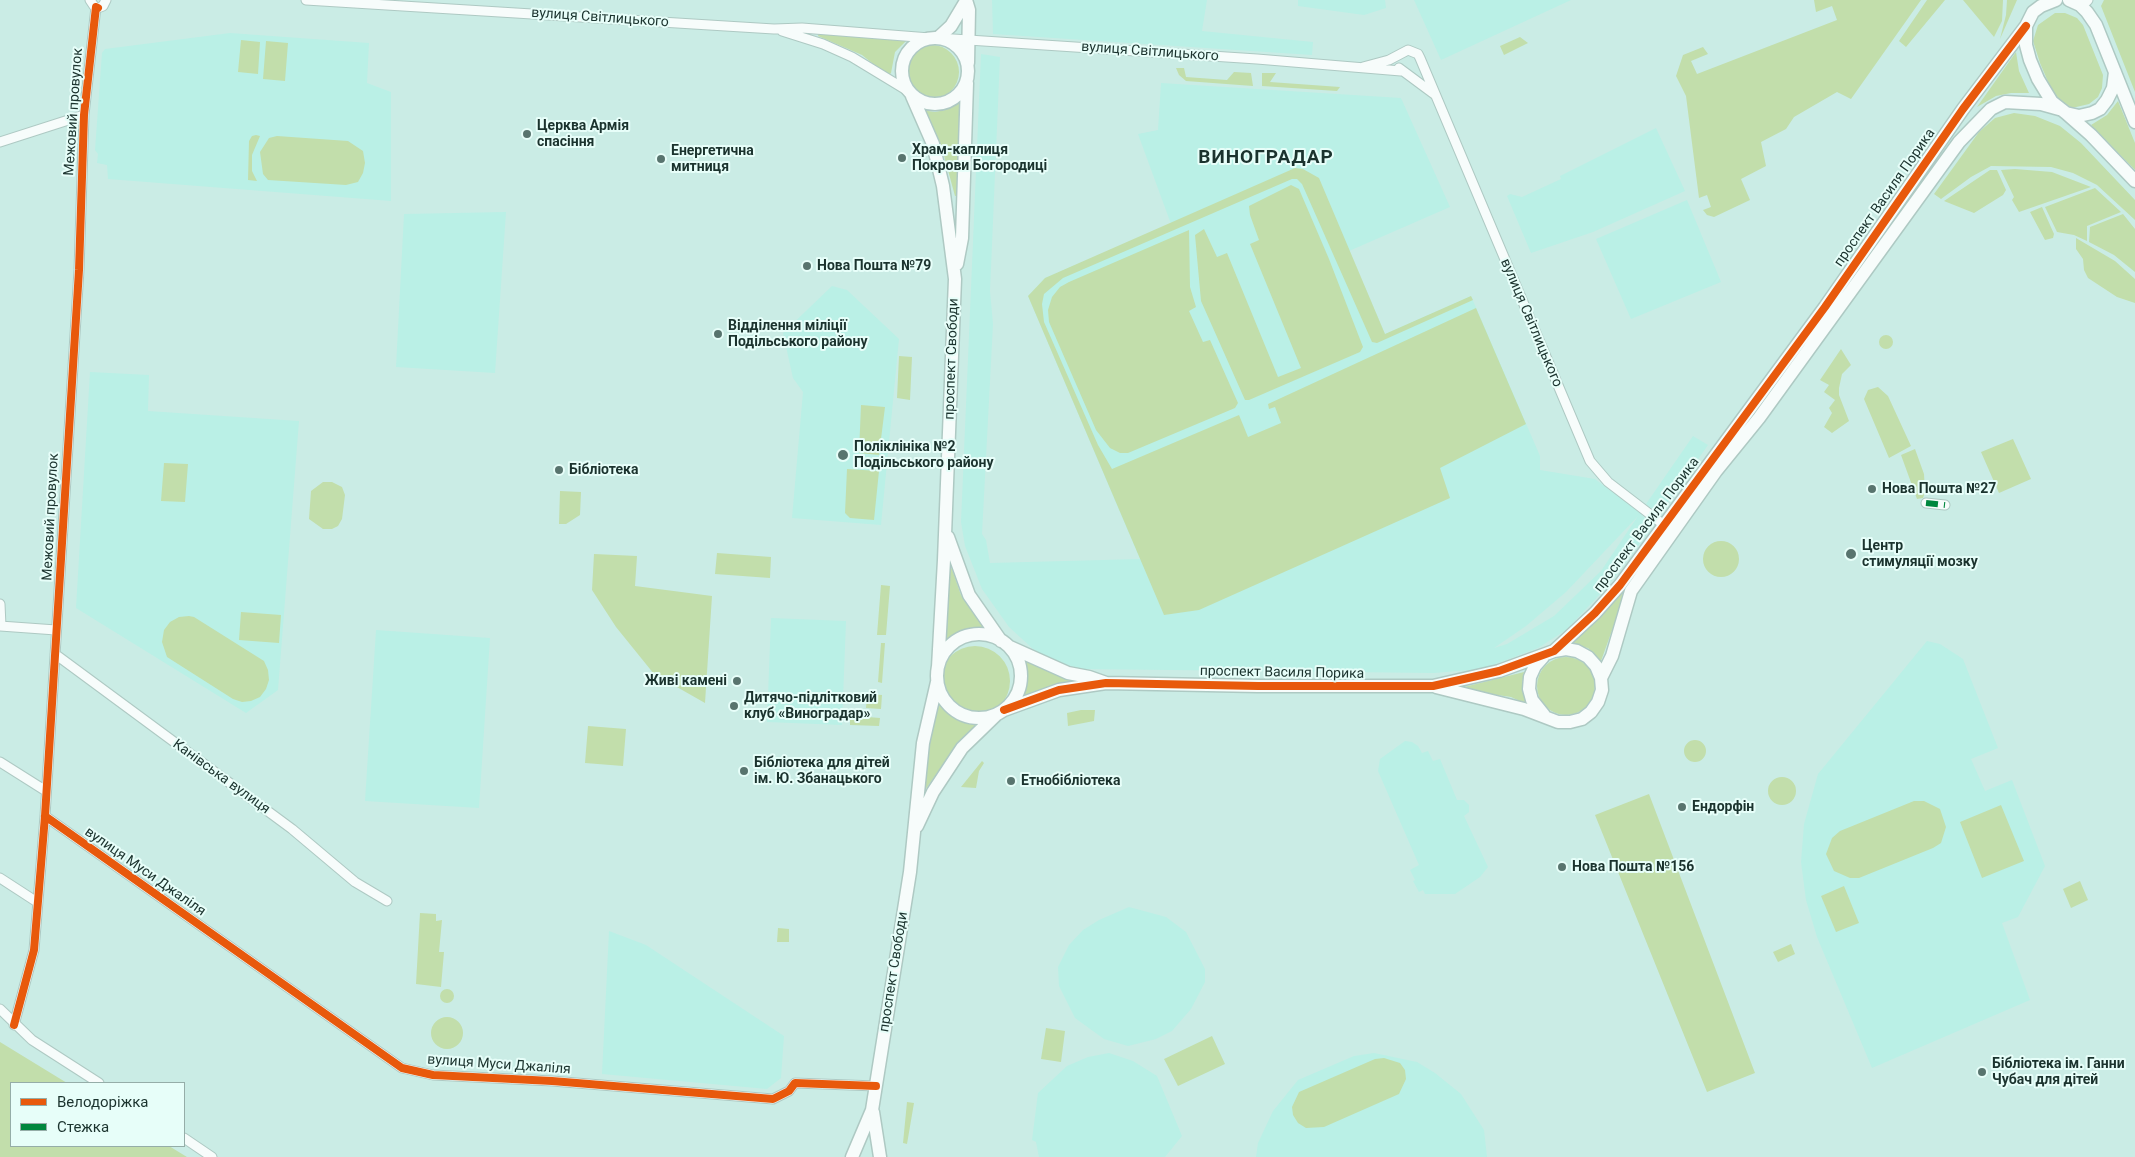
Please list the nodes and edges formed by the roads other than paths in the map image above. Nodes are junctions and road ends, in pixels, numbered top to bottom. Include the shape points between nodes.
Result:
1 (106, 0) edge
2 (306, 0) edge
3 (966, 0) edge
4 (2030, 0) edge
5 (2056, 0) edge
6 (2069, 0) edge
7 (2087, 1) edge
8 (93, 4) edge
9 (2027, 23) junction
10 (2096, 25) junction
11 (774, 29) junction
12 (934, 38) junction
13 (969, 39) junction
14 (1399, 56) junction
15 (1420, 58) junction
16 (1362, 67) junction
17 (967, 72) junction
18 (2115, 72) junction
19 (1404, 73) junction
20 (910, 93) junction
21 (1434, 94) junction
22 (2062, 111) junction
23 (84, 115) junction
24 (2135, 122) edge
25 (0, 142) edge
26 (2135, 181) edge
27 (955, 279) junction
28 (1926, 503) dead end
29 (1945, 505) dead end
30 (1664, 525) junction
31 (945, 528) junction
32 (0, 604) edge
33 (1, 626) edge
34 (56, 630) junction
35 (1004, 643) junction
36 (54, 654) junction
37 (1548, 654) junction
38 (938, 667) junction
39 (1601, 678) junction
40 (937, 682) junction
41 (1106, 683) junction
42 (1433, 686) junction
43 (1001, 712) junction
44 (1548, 718) junction
45 (0, 762) edge
46 (46, 792) junction
47 (45, 816) junction
48 (914, 833) junction
49 (0, 878) edge
50 (387, 901) dead end
51 (37, 902) junction
52 (0, 1009) edge
53 (14, 1025) junction
54 (97, 1082) edge
55 (876, 1086) junction
56 (872, 1110) junction
57 (185, 1139) edge
58 (212, 1157) edge
59 (852, 1157) edge
60 (880, 1157) edge

1 - 8 street via 103,6
2 - 11 street, вулиця Світлицького
3 - 12 street, проспект Свободи via 951,26
3 - 13 street, проспект Свободи
4 - 9 street
5 - 9 street, проспект Василя Порика via 2041,6
6 - 10 street via 2088,12
7 - 10 street
8 - 23 street, Межовий провулок
9 - 22 street via 2026,45 2030,60 2044,91
9 - 30 street, проспект Василя Порика
10 - 18 street
11 - 12 street, вулиця Світлицького via 802,28
11 - 20 street, вулиця Світлицького via 852,57
12 - 13 street, вулиця Світлицького
12 - 17 street via 955,45 963,54
12 - 20 street via 912,47 904,58 902,71
13 - 16 street, вулиця Світлицького
13 - 17 street, проспект Свободи
14 - 15 street via 1408,50
14 - 16 street, вулиця Світлицького
14 - 19 street via 1398,67
15 - 19 street via 1417,72
15 - 21 street, вулиця Світлицького
16 - 19 street, вулиця Світлицького
17 - 20 street via 962,92 945,103 931,104
17 - 27 street, проспект Свободи via 962,238
18 - 22 street, проспект Василя Порика via 2113,88 2100,109 2080,116
18 - 24 street
19 - 21 street, вулиця Світлицького
20 - 27 street, проспект Свободи via 933,144
21 - 30 street, вулиця Світлицького via 1590,461 1608,482
22 - 26 street
22 - 39 street, проспект Василя Порика via 2041,104 2005,102 1991,109 1959,142 1631,591 1612,656
23 - 25 street
23 - 34 street, Межовий провулок
27 - 31 street, проспект Свободи
28 - 29 street
30 - 37 street, проспект Василя Порика via 1595,613
31 - 35 street, проспект Свободи via 969,595
31 - 38 street, проспект Свободи
32 - 33 street
33 - 34 street
34 - 36 street, Межовий провулок
35 - 38 street via 978,635 963,638 950,646
35 - 41 street, проспект Василя Порика via 1068,674
35 - 43 street via 1017,659 1021,674 1015,698
36 - 46 street, Межовий провулок
36 - 50 street, Канівська вулиця via 292,829 355,882
37 - 39 street, проспект Василя Порика via 1566,649 1583,654 1596,666
37 - 42 street, проспект Василя Порика via 1499,671
37 - 44 street, проспект Василя Порика via 1532,671 1529,689 1535,705
38 - 40 street
39 - 44 street, проспект Василя Порика via 1598,702 1582,719 1558,722
40 - 43 street via 947,704 959,713 974,718
40 - 48 street, проспект Свободи via 923,743
41 - 42 street, проспект Василя Порика
41 - 43 street, проспект Василя Порика via 1059,690
42 - 44 street, проспект Василя Порика
43 - 48 street, проспект Свободи via 962,748 945,772
45 - 46 street
46 - 47 street, Межовий провулок
47 - 51 street, Межовий провулок
47 - 55 street, вулиця Муси Джаліля via 402,1068 433,1075 774,1098 789,1091 795,1083
48 - 55 street, проспект Свободи
49 - 51 street
51 - 53 street, Межовий провулок via 34,950
52 - 53 street
53 - 54 street
55 - 56 street, проспект Свободи
56 - 59 street, проспект Свободи
56 - 60 street, проспект Свободи
57 - 58 street

